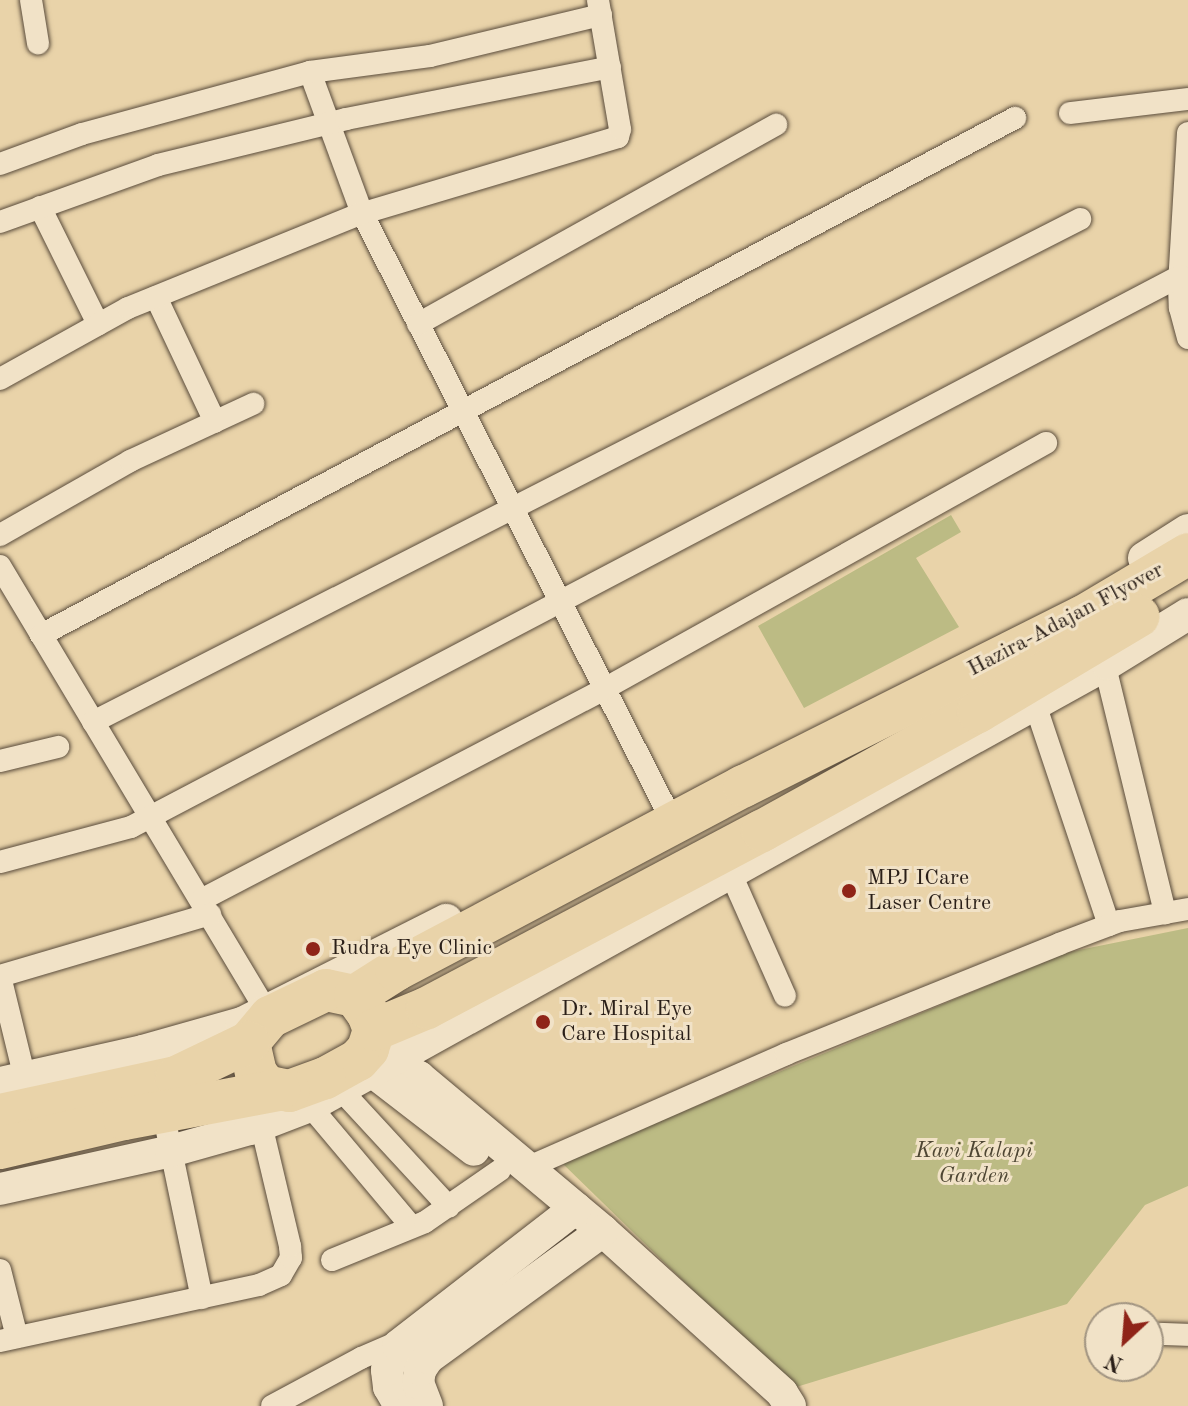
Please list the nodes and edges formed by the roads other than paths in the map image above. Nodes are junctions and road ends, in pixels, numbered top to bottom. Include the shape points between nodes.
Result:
1 (31, 0) edge
2 (600, 8) edge
3 (38, 43) dead end
4 (610, 67) junction
5 (310, 72) junction
6 (1188, 99) edge
7 (1070, 113) dead end
8 (1015, 118) dead end
9 (331, 123) junction
10 (776, 125) dead end
11 (1188, 133) edge
12 (0, 164) edge
13 (40, 207) junction
14 (362, 213) junction
15 (1080, 219) dead end
16 (0, 222) edge
17 (1180, 276) junction
18 (156, 297) junction
19 (98, 324) junction
20 (418, 324) junction
21 (1188, 338) edge
22 (0, 379) edge
23 (253, 404) dead end
24 (463, 411) junction
25 (215, 422) junction
26 (1046, 443) dead end
27 (513, 509) junction
28 (1188, 530) edge
29 (0, 535) edge
30 (1188, 554) edge
31 (0, 566) edge
32 (1188, 587) edge
33 (559, 599) junction
34 (1188, 614) edge
35 (41, 635) junction
36 (1097, 640) junction
37 (604, 689) junction
38 (1035, 704) junction
39 (93, 722) junction
40 (58, 747) dead end
41 (0, 761) edge
42 (665, 807) junction
43 (149, 817) junction
44 (0, 862) edge
45 (731, 874) junction
46 (206, 907) junction
47 (1188, 909) edge
48 (1165, 913) junction
49 (1109, 925) junction
50 (0, 976) edge
51 (785, 996) dead end
52 (262, 1023) junction
53 (368, 1041) junction
54 (14, 1096) edge
55 (157, 1099) junction
56 (276, 1104) junction
57 (0, 1148) edge
58 (514, 1169) junction
59 (0, 1189) edge
60 (449, 1207) junction
61 (568, 1214) junction
62 (412, 1227) junction
63 (594, 1237) junction
64 (332, 1260) dead end
65 (0, 1270) edge
66 (202, 1298) junction
67 (1164, 1334) edge
68 (1188, 1335) edge
69 (8, 1339) edge
70 (404, 1340) junction
71 (272, 1406) edge
72 (400, 1406) edge
73 (427, 1406) edge
74 (770, 1406) edge
75 (790, 1406) edge

1 - 3 street
2 - 4 street
2 - 5 street via 430,56
4 - 9 street
4 - 14 street via 618,137
5 - 9 street
5 - 12 street via 82,134
6 - 7 street
8 - 24 street
9 - 13 street via 140,169
9 - 14 street
10 - 20 street
11 - 17 street
13 - 16 street
13 - 19 street
14 - 18 street
14 - 20 street
15 - 27 street
17 - 21 street via 1180,308
17 - 33 street
18 - 19 street
18 - 25 street
19 - 22 street
20 - 24 street
23 - 25 street
24 - 27 street
24 - 35 street
25 - 29 street via 130,461
26 - 37 street
27 - 33 street
27 - 39 street
28 - 42 street via 1071,605
30 - 36 highway, Hazira-Adajan Flyover
31 - 35 street
32 - 36 highway, Hazira-Adajan Flyover
33 - 37 street
33 - 43 street
34 - 36 street
35 - 39 street
36 - 38 street
36 - 48 street
36 - 53 highway, Hazira-Adajan Flyover via 762,831
36 - 53 highway, Hazira-Adajan Flyover via 942,683 396,970
37 - 42 street
37 - 46 street
38 - 45 street
38 - 49 street
39 - 43 street
40 - 41 street
42 - 52 street
43 - 44 street via 131,827
43 - 46 street
45 - 51 street
45 - 53 street
46 - 50 street
46 - 52 street
47 - 48 street
48 - 49 street
49 - 58 street
50 - 54 street
52 - 53 highway via 326,990
52 - 55 highway via 176,1077
52 - 56 highway via 256,1073
53 - 56 highway via 325,1078 289,1091
53 - 58 street via 419,1077
53 - 60 street
54 - 55 highway
55 - 56 highway
55 - 57 highway
55 - 59 street
55 - 66 street
56 - 62 street
56 - 66 street via 291,1258 271,1281
58 - 60 street
58 - 61 street
60 - 62 street
61 - 63 street
61 - 70 street
62 - 64 street
63 - 73 street via 428,1358 418,1383
63 - 74 street
63 - 75 street via 782,1393
65 - 69 street
66 - 69 street
67 - 68 street
70 - 71 street
70 - 72 street via 387,1370

